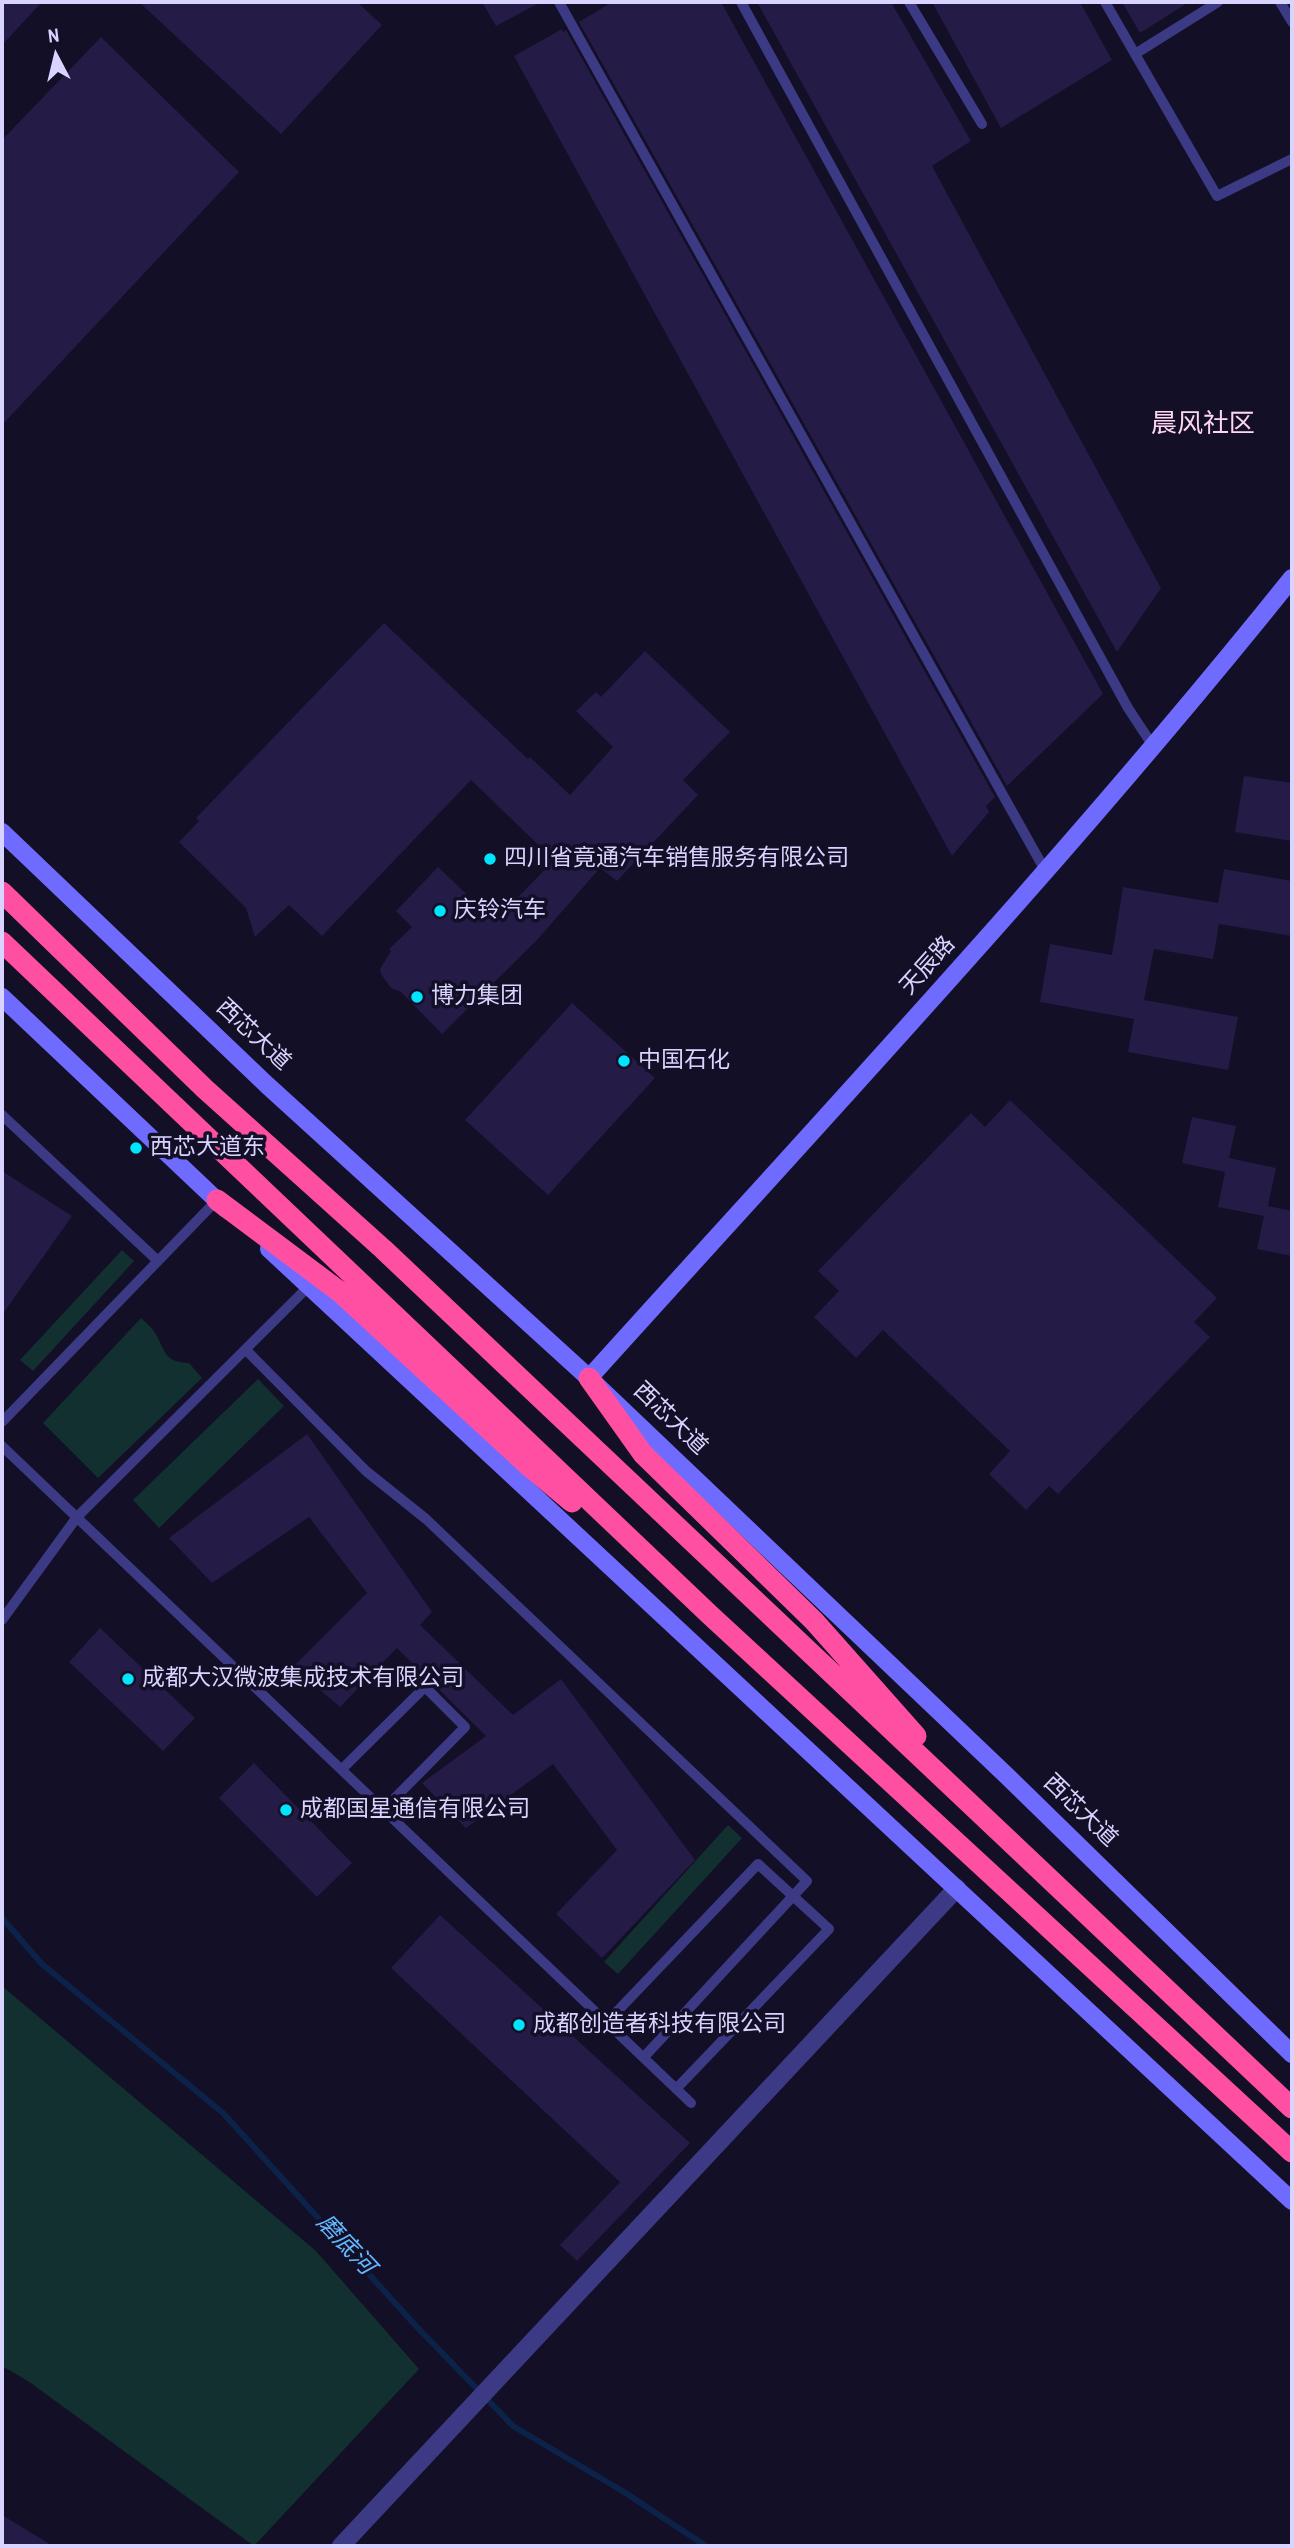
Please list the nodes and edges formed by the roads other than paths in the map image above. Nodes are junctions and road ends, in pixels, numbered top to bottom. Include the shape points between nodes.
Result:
1 (559, 2) edge
2 (741, 2) edge
3 (909, 2) edge
4 (1105, 2) edge
5 (1218, 2) edge
6 (1280, 2) edge
7 (1292, 22) edge
8 (1135, 54) junction
9 (982, 124) dead end
10 (1292, 159) edge
11 (1292, 578) edge
12 (1153, 746) junction
13 (2, 832) edge
14 (1046, 872) junction
15 (2, 892) edge
16 (2, 942) edge
17 (2, 997) edge
18 (2, 1115) edge
19 (216, 1200) junction
20 (158, 1261) junction
21 (309, 1286) junction
22 (246, 1350) junction
23 (589, 1378) junction
24 (2, 1422) edge
25 (2, 1446) edge
26 (77, 1517) junction
27 (710, 1615) junction
28 (2, 1620) edge
29 (342, 1769) junction
30 (384, 1809) junction
31 (1013, 1844) junction
32 (957, 1888) junction
33 (793, 1896) junction
34 (607, 2022) junction
35 (1292, 2054) edge
36 (644, 2057) junction
37 (677, 2089) junction
38 (691, 2103) dead end
39 (1292, 2108) edge
40 (1292, 2152) edge
41 (1292, 2202) edge
42 (341, 2546) edge

1 - 14 lane
2 - 12 lane
3 - 9 lane
4 - 8 lane
5 - 8 lane
6 - 7 lane
8 - 10 lane via 1217,196
11 - 12 main road, 天辰路
12 - 14 main road, 天辰路
13 - 23 main road, 西芯大道 via 267,1085
14 - 23 main road, 天辰路
15 - 31 highway via 205,1089 383,1249
16 - 27 highway
17 - 19 main road
18 - 20 lane
19 - 20 lane
19 - 21 main road
19 - 27 highway via 340,1292 528,1466
20 - 24 lane
21 - 22 lane
21 - 32 main road
22 - 26 lane
22 - 33 lane via 366,1471 426,1519 807,1881
23 - 31 highway via 643,1454 814,1621
23 - 35 main road, 西芯大道
25 - 26 lane
26 - 28 lane
26 - 29 lane
27 - 40 highway
29 - 30 lane
29 - 30 lane via 425,1687 464,1727
30 - 34 lane
31 - 39 highway
32 - 41 main road
32 - 42 street
33 - 34 lane via 758,1864
33 - 36 lane
33 - 37 lane via 829,1929
34 - 36 lane
36 - 37 lane
37 - 38 lane

